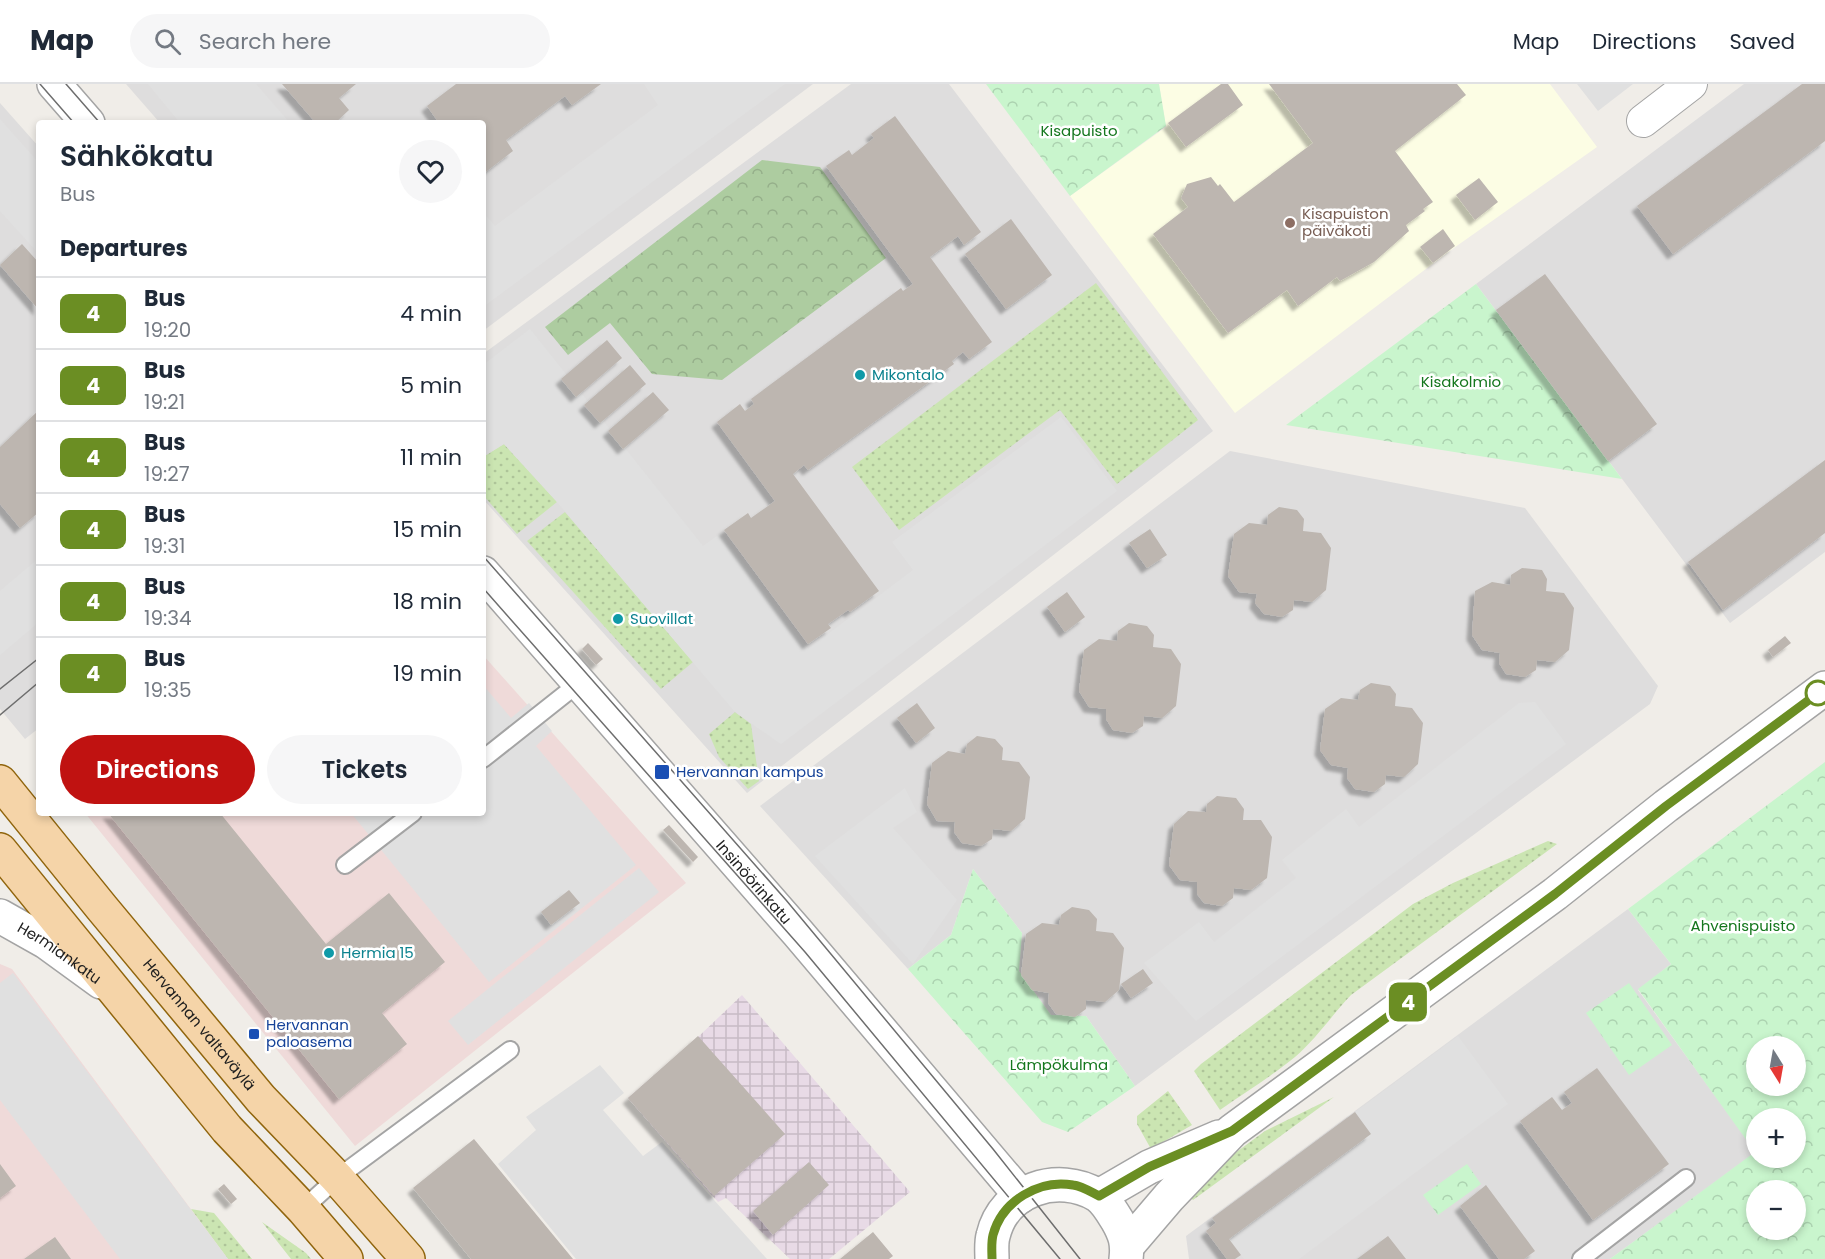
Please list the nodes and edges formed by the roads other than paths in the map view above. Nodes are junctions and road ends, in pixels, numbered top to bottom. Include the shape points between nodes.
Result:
1 (54, 84) edge
2 (1691, 84) edge
3 (85, 120) edge
4 (1643, 121) dead end
5 (486, 576) edge
6 (579, 683) junction
7 (1825, 688) edge
8 (486, 757) edge
9 (6, 801) edge
10 (409, 816) edge
11 (0, 849) edge
12 (345, 866) dead end
13 (0, 916) edge
14 (117, 993) junction
15 (510, 1050) dead end
16 (1232, 1131) junction
17 (338, 1178) junction
18 (1686, 1178) dead end
19 (1020, 1196) junction
20 (1099, 1196) junction
21 (303, 1209) junction
22 (1127, 1252) edge
23 (346, 1259) edge
24 (408, 1259) edge
25 (992, 1259) edge
26 (1581, 1259) edge

1 - 3 street
2 - 4 street
5 - 6 street, Insinöörinkatu
6 - 8 lane
6 - 19 street, Insinöörinkatu via 798,933
7 - 16 street via 1555,894
9 - 17 main road, Hervannan valtaväylä via 261,1099
10 - 12 lane
11 - 14 main road
13 - 14 street, Hermiankatu via 46,942
14 - 21 main road via 227,1129
15 - 17 lane
16 - 20 street via 1149,1167
16 - 22 street via 1169,1197
17 - 21 lane
17 - 24 main road, Hervannan valtaväylä
18 - 26 lane
19 - 20 street via 1047,1184 1074,1185
19 - 25 street via 1000,1220 993,1236
20 - 22 street via 1120,1225
21 - 23 main road

